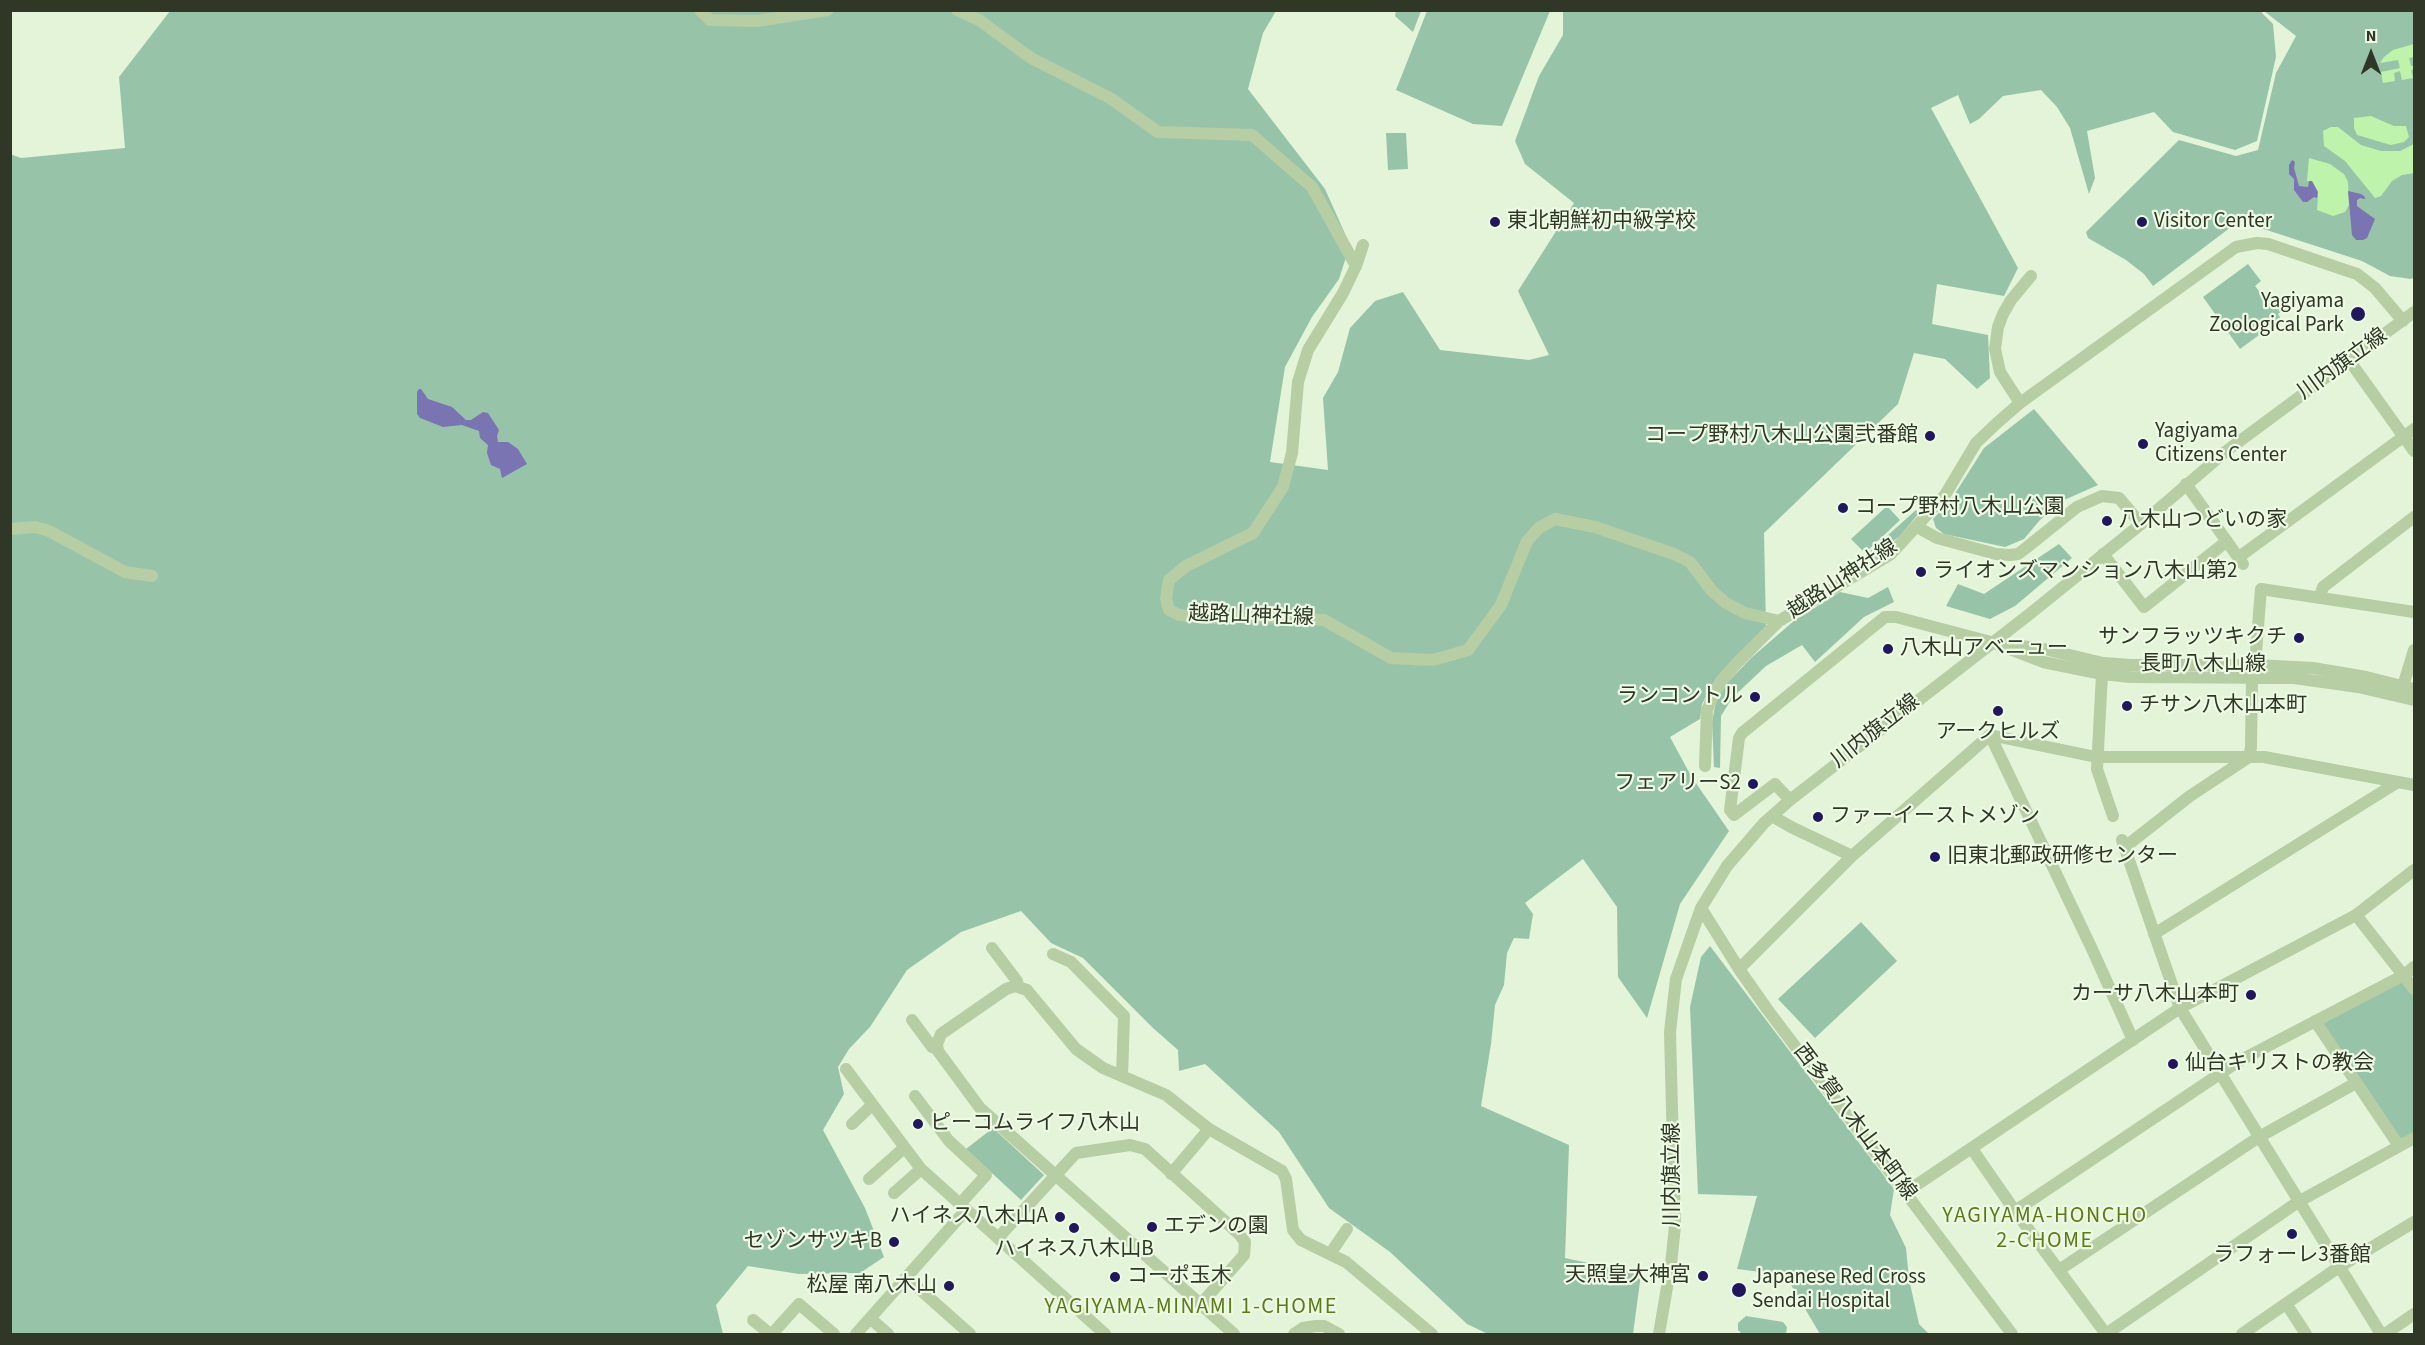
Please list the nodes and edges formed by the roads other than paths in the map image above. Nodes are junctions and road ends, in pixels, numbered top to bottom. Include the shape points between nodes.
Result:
1 (700, 10) edge
2 (828, 10) edge
3 (957, 10) edge
4 (1363, 245) dead end
5 (1356, 266) junction
6 (2031, 276) dead end
7 (2415, 312) edge
8 (2403, 321) junction
9 (2349, 360) junction
10 (2020, 403) junction
11 (2410, 432) edge
12 (2415, 451) edge
13 (2186, 484) junction
14 (2415, 517) edge
15 (2141, 524) junction
16 (1917, 526) junction
17 (10, 530) edge
18 (2227, 541) junction
19 (2103, 554) junction
20 (152, 576) dead end
21 (2320, 596) junction
22 (2415, 612) edge
23 (1779, 621) junction
24 (1991, 642) junction
25 (2415, 650) edge
26 (2253, 671) junction
27 (2102, 674) junction
28 (2409, 687) edge
29 (2415, 700) edge
30 (1990, 735) junction
31 (2096, 757) junction
32 (2249, 757) junction
33 (1705, 766) dead end
34 (2398, 782) junction
35 (2415, 785) edge
36 (1790, 800) junction
37 (1772, 816) junction
38 (2113, 816) dead end
39 (1852, 856) junction
40 (2415, 870) edge
41 (1701, 908) junction
42 (2356, 915) junction
43 (2154, 934) junction
44 (992, 948) dead end
45 (1053, 954) dead end
46 (2415, 967) edge
47 (1739, 969) junction
48 (2404, 975) junction
49 (1018, 987) junction
50 (2415, 989) edge
51 (2180, 1008) junction
52 (912, 1020) dead end
53 (2315, 1021) junction
54 (2133, 1040) junction
55 (937, 1048) junction
56 (846, 1069) dead end
57 (2219, 1073) junction
58 (1122, 1076) junction
59 (2356, 1083) junction
60 (915, 1096) dead end
61 (872, 1105) junction
62 (852, 1124) dead end
63 (1209, 1129) junction
64 (2259, 1137) junction
65 (2415, 1138) edge
66 (2400, 1146) junction
67 (904, 1148) junction
68 (1972, 1149) junction
69 (921, 1169) junction
70 (1170, 1173) junction
71 (1055, 1176) junction
72 (869, 1179) dead end
73 (1906, 1192) junction
74 (894, 1193) dead end
75 (2298, 1202) junction
76 (963, 1207) junction
77 (2015, 1211) junction
78 (2415, 1222) edge
79 (1347, 1229) dead end
80 (998, 1238) junction
81 (1330, 1254) junction
82 (2339, 1267) junction
83 (2060, 1270) junction
84 (907, 1278) junction
85 (1200, 1304) junction
86 (2287, 1305) junction
87 (2415, 1314) edge
88 (871, 1319) junction
89 (753, 1320) dead end
90 (2106, 1334) edge
91 (771, 1335) edge
92 (834, 1335) edge
93 (856, 1335) edge
94 (888, 1335) edge
95 (970, 1335) edge
96 (1105, 1335) edge
97 (1234, 1335) edge
98 (1294, 1335) edge
99 (1339, 1335) edge
100 (1432, 1335) edge
101 (1659, 1335) edge
102 (2012, 1335) edge
103 (2242, 1335) edge
104 (2306, 1335) edge
105 (2383, 1335) edge

1 - 2 street via 710,20 757,21
3 - 5 street via 979,20 1030,58 1110,98 1158,132 1252,135 1312,187
4 - 5 street, 越路山神社線
5 - 23 street, 越路山神社線 via 1308,350 1298,382 1292,453 1283,487 1253,532 1186,566 1169,580 1169,610 1210,618 1324,620 1391,658 1433,660 1468,650 1501,605 1527,541 1555,519 1595,527 1682,558 1726,603 1745,613
6 - 10 street via 2003,314 1995,349 2000,372
7 - 8 street, 川内旗立線
8 - 9 street, 川内旗立線
8 - 10 street, 越路山神社線 via 2375,288 2357,274 2268,244 2245,244 2227,252
9 - 11 street
9 - 13 street, 川内旗立線
10 - 16 street, 越路山神社線 via 1976,443 1945,495
11 - 12 street
11 - 18 street via 2241,560
13 - 15 street, 川内旗立線
13 - 18 street
14 - 21 street via 2323,587
15 - 16 street via 2119,498 2102,496 2077,507 2018,554 2010,555 1937,538
15 - 19 street, 川内旗立線
16 - 23 street, 越路山神社線 via 1891,554
17 - 20 street via 35,527 49,531 125,572
18 - 19 street via 2144,607
19 - 24 street, 川内旗立線
21 - 22 street
21 - 26 street via 2261,589
23 - 33 street via 1721,681 1713,696 1707,710
24 - 26 street, 長町八木山線 via 2112,664
24 - 27 street via 2043,662
24 - 36 street, 川内旗立線
24 - 36 street via 1896,616 1876,623 1739,738 1730,810 1734,815 1775,784
25 - 28 street
26 - 27 street via 2130,677
26 - 28 street, 長町八木山線 via 2335,670
26 - 29 street
26 - 32 street
27 - 31 street
30 - 31 street
30 - 39 street
30 - 54 street
31 - 32 street
31 - 38 street
32 - 34 street via 2317,765
32 - 43 street via 2123,844
34 - 35 street
34 - 43 street
36 - 37 street, 川内旗立線
37 - 39 street
37 - 41 street, 川内旗立線 via 1727,866
39 - 47 street
40 - 42 street
41 - 47 street, 西多賀八木山本町線
41 - 101 street, 川内旗立線 via 1676,980 1672,1009 1675,1226
42 - 48 street
42 - 51 street
43 - 51 street
44 - 49 street
45 - 58 street via 1071,962 1124,1016
46 - 48 street
47 - 73 street, 西多賀八木山本町線
48 - 50 street
48 - 53 street
49 - 55 street via 1006,989 941,1034
49 - 58 street via 1028,990 1076,1049
51 - 54 street
51 - 57 street
52 - 55 street via 932,1047
53 - 57 street
53 - 59 street
54 - 68 street
55 - 71 street via 980,1108
56 - 61 street
57 - 64 street
57 - 77 street
58 - 63 street via 1166,1095
59 - 64 street
59 - 66 street
60 - 76 street via 949,1141 986,1175
61 - 62 street
61 - 67 street
63 - 70 street
63 - 81 street via 1282,1171 1293,1230 1302,1240
64 - 75 street
64 - 83 street
65 - 66 street
66 - 75 street
67 - 69 street
67 - 72 street
68 - 73 street
68 - 77 street
69 - 74 street
69 - 76 street
70 - 71 street via 1144,1149 1130,1146 1076,1153
70 - 85 street via 1245,1242 1244,1254
71 - 80 street
71 - 85 street
73 - 102 street, 西多賀八木山本町線
75 - 82 street
75 - 90 street
76 - 80 street
76 - 84 street
77 - 83 street
78 - 82 street
79 - 81 street
80 - 96 street
81 - 100 street via 1346,1262
82 - 86 street
82 - 105 street
83 - 90 street
84 - 88 street
84 - 95 street
85 - 97 street
86 - 103 street
86 - 104 street
87 - 105 street
88 - 93 street
88 - 94 street
89 - 91 street
91 - 92 street via 799,1304
98 - 99 street via 1304,1328 1324,1326

